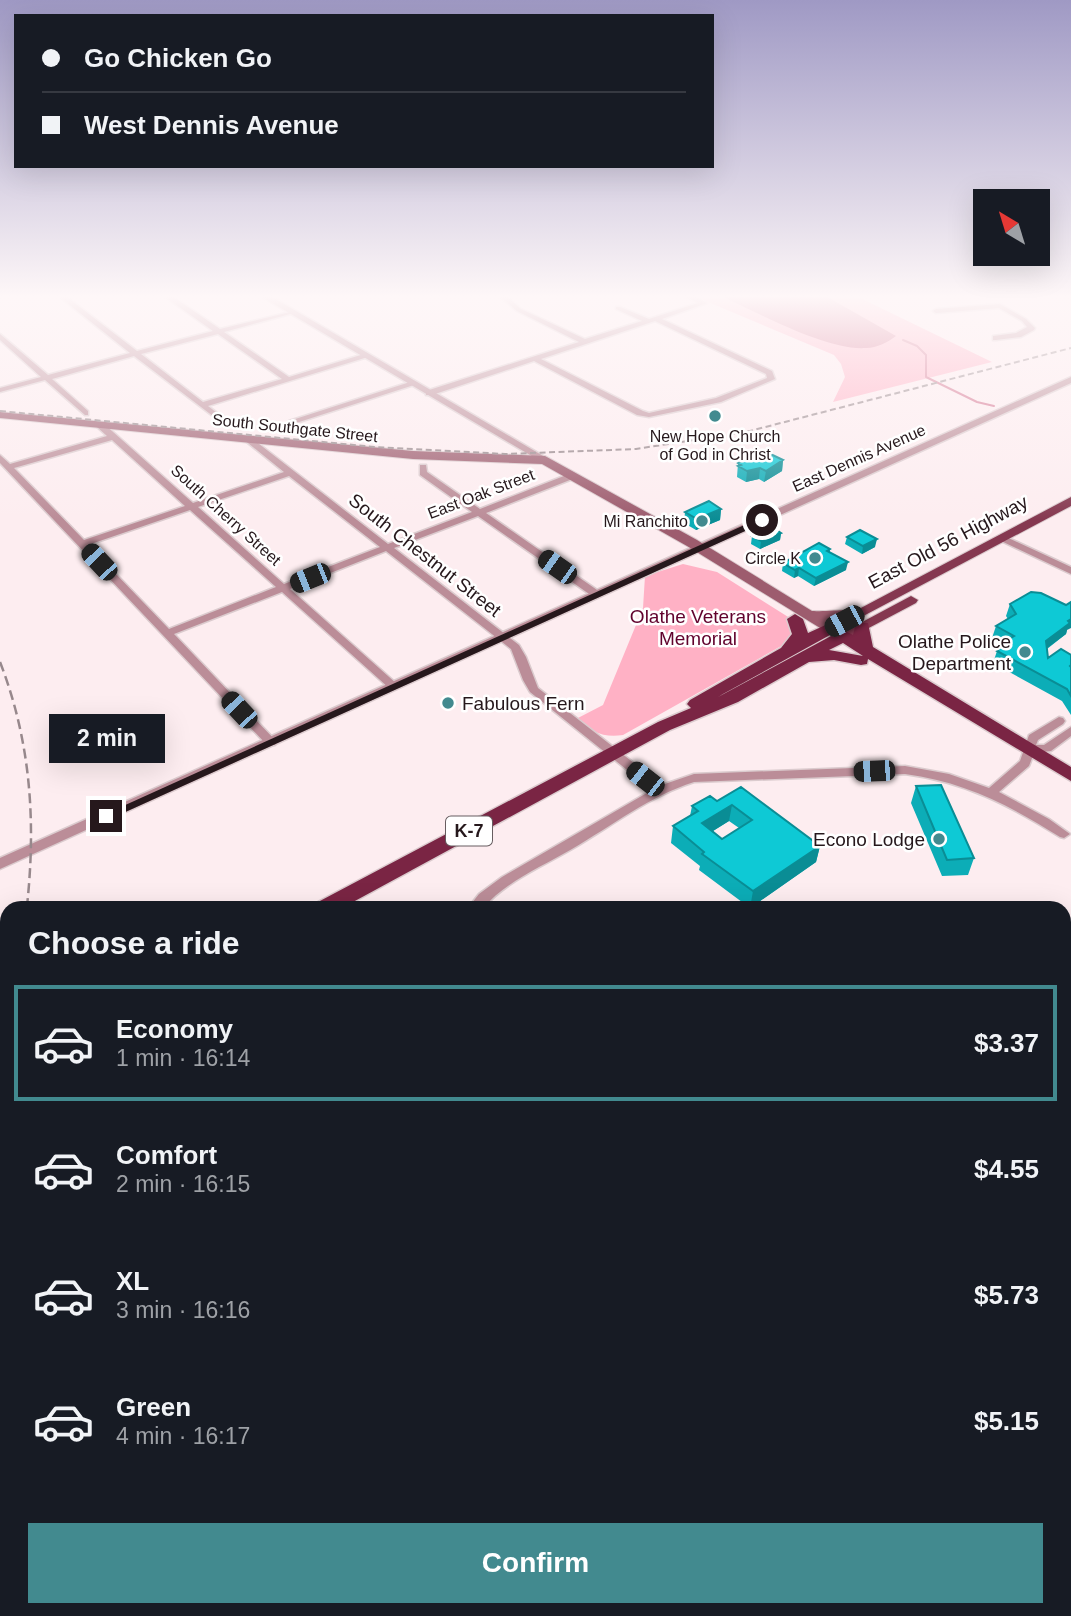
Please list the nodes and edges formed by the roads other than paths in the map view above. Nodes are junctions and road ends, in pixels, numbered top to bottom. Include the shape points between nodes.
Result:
1 (37, 369) edge
2 (79, 369) edge
3 (156, 369) edge
4 (274, 369) edge
5 (323, 369) edge
6 (389, 369) edge
7 (503, 369) edge
8 (555, 369) edge
9 (759, 369) edge
10 (771, 375) joint
11 (47, 378) junction
12 (289, 380) junction
13 (1071, 380) edge
14 (413, 384) junction
15 (0, 390) edge
16 (429, 393) junction
17 (203, 405) junction
18 (85, 413) dead end
19 (0, 415) edge
20 (654, 415) joint
21 (293, 421) dead end
22 (226, 424) dead end
23 (100, 425) junction
24 (112, 437) junction
25 (247, 439) junction
26 (0, 458) edge
27 (545, 460) junction
28 (9, 467) junction
29 (423, 467) dead end
30 (290, 473) junction
31 (572, 476) junction
32 (1071, 501) edge
33 (191, 506) junction
34 (478, 512) junction
35 (1071, 513) edge
36 (1009, 541) junction
37 (82, 544) junction
38 (387, 548) junction
39 (695, 551) junction
40 (1071, 571) edge
41 (284, 588) junction
42 (596, 594) junction
43 (801, 617) junction
44 (860, 620) junction
45 (167, 633) junction
46 (831, 635) junction
47 (503, 637) junction
48 (788, 651) junction
49 (863, 655) junction
50 (806, 657) junction
51 (393, 686) junction
52 (1059, 720) dead end
53 (664, 726) junction
54 (1071, 732) edge
55 (271, 742) junction
56 (613, 754) junction
57 (1027, 756) junction
58 (1071, 775) edge
59 (661, 791) junction
60 (1071, 791) edge
61 (992, 792) junction
62 (1064, 834) dead end
63 (0, 864) edge
64 (338, 901) edge
65 (482, 901) edge

1 - 11 street
2 - 11 street
3 - 17 street
4 - 12 street
5 - 12 street
6 - 14 street
7 - 16 street
8 - 20 street via 640,413
9 - 10 street
10 - 20 street via 763,383 718,400
11 - 15 street
11 - 18 street
12 - 17 street
13 - 39 street, East Dennis Avenue
14 - 16 street
14 - 21 street
16 - 27 street
17 - 22 street
19 - 23 main road, South Southgate Street
23 - 24 street, South Cherry Street
23 - 25 main road, South Southgate Street
24 - 28 street
24 - 33 street, South Cherry Street
25 - 27 main road, South Southgate Street via 413,455
25 - 30 street, South Chestnut Street
26 - 28 street
27 - 31 main road
28 - 37 street
29 - 34 street via 423,473
30 - 33 street
30 - 38 street, South Chestnut Street
31 - 34 street, East Oak Street
31 - 39 main road via 610,499 621,512
32 - 36 main road, East Old 56 Highway
33 - 37 street
33 - 41 street, South Cherry Street
34 - 38 street, East Oak Street
34 - 42 street
35 - 36 main road, East Old 56 Highway
36 - 40 street
36 - 44 main road, East Old 56 Highway
37 - 45 street
38 - 41 street, East Oak Street
38 - 47 street, South Chestnut Street
39 - 42 street, East Dennis Avenue
39 - 43 main road
41 - 45 street, East Oak Street
41 - 51 street, South Cherry Street
42 - 47 street, East Dennis Avenue
43 - 44 main road
43 - 46 main road
43 - 48 highway via 800,634
44 - 46 main road, East Old 56 Highway
44 - 49 highway
45 - 55 street
46 - 48 highway, East Old 56 Highway / K-7
46 - 49 highway
46 - 50 highway, East Old 56 Highway
47 - 51 street, East Dennis Avenue
47 - 56 street, South Chestnut Street via 520,654 534,690
48 - 53 highway, East Old 56 Highway / K-7
49 - 50 highway, K-7
49 - 57 highway, K-7
50 - 53 highway, East Old 56 Highway / K-7 via 732,698
51 - 55 street, East Dennis Avenue
52 - 57 street via 1033,738
53 - 56 highway, East Old 56 Highway / K-7
54 - 57 street
55 - 63 street, East Dennis Avenue
56 - 59 street, South Chestnut Street
56 - 64 highway, K-7
57 - 58 highway, K-7
57 - 60 highway, K-7
57 - 61 street
59 - 61 street via 694,778 923,771
59 - 65 street
61 - 62 street

